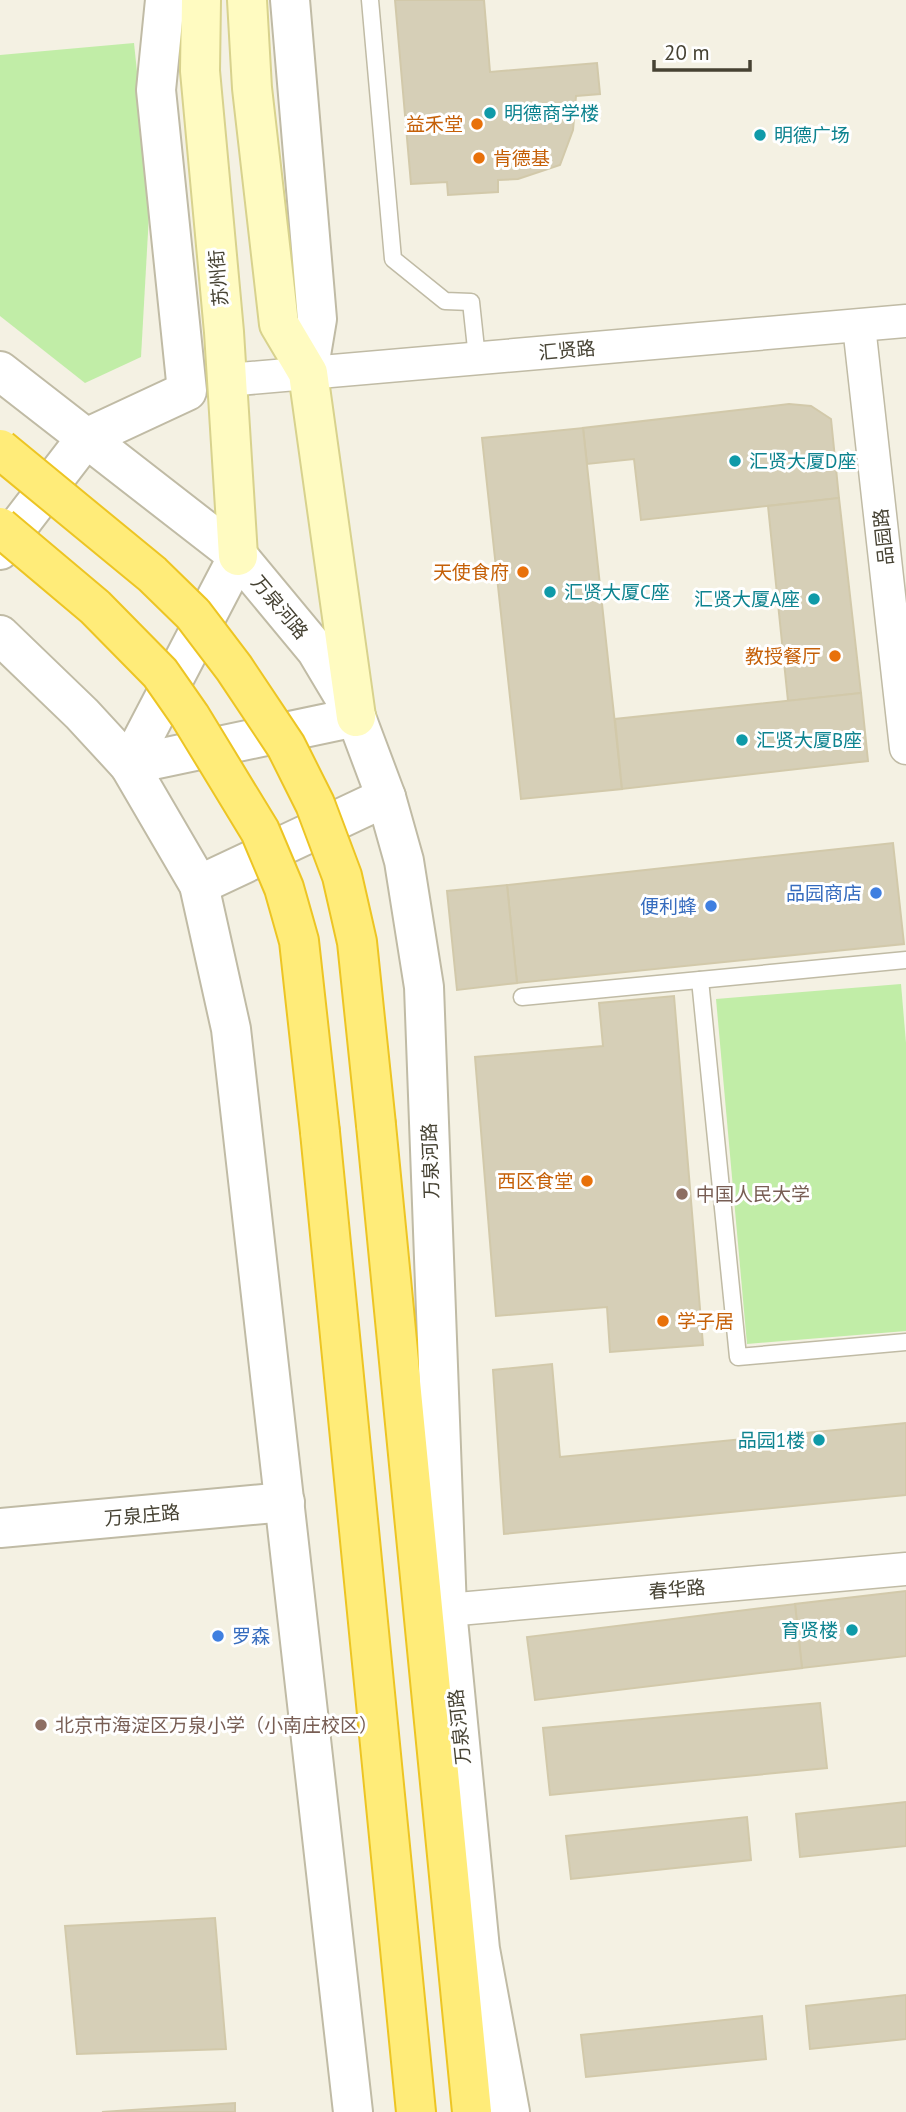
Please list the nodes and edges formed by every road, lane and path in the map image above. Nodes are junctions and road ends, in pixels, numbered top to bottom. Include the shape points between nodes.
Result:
1 (165, 0) edge
2 (201, 0) edge
3 (247, 0) edge
4 (290, 0) edge
5 (370, 0) edge
6 (906, 321) edge
7 (859, 326) junction
8 (477, 358) junction
9 (0, 371) edge
10 (307, 373) junction
11 (228, 380) junction
12 (86, 438) junction
13 (0, 449) edge
14 (0, 527) edge
15 (0, 550) edge
16 (238, 556) junction
17 (0, 635) edge
18 (356, 717) junction
19 (906, 748) edge
20 (129, 765) junction
21 (386, 797) junction
22 (199, 885) junction
23 (906, 960) edge
24 (700, 980) junction
25 (522, 997) dead end
26 (906, 1342) edge
27 (285, 1502) junction
28 (0, 1528) edge
29 (906, 1569) edge
30 (447, 1610) junction
31 (353, 2112) edge
32 (416, 2112) edge
33 (472, 2112) edge
34 (510, 2112) edge

1 - 12 street via 156,90 187,391
2 - 11 main road, 苏州街 via 200,71
3 - 10 main road via 252,88 279,324
4 - 10 street via 317,319
5 - 8 lane via 393,259 445,301 471,302
6 - 7 street, 汇贤路
7 - 8 street, 汇贤路
7 - 19 street, 品园路
8 - 10 street, 汇贤路
9 - 12 street, 万泉河路
10 - 11 street, 汇贤路
10 - 18 main road
11 - 16 main road, 苏州街
12 - 15 street
12 - 16 street, 万泉河路
13 - 33 highway, 万泉河路, bridge via 152,574 193,614 286,746 315,804 345,889 357,942
14 - 32 highway, bridge via 95,607 160,673 260,831 284,888 299,941
16 - 18 street, 万泉河路 via 316,650
16 - 20 street
17 - 20 street
18 - 20 street
18 - 21 street, 万泉河路
20 - 22 street
21 - 22 street
21 - 30 street, 万泉河路 via 404,861 424,987
22 - 27 street via 231,1029
23 - 24 lane
24 - 25 lane
24 - 26 lane via 738,1357
27 - 28 street, 万泉庄路
27 - 31 street
29 - 30 street, 春华路
30 - 34 street, 万泉河路 via 480,1949

